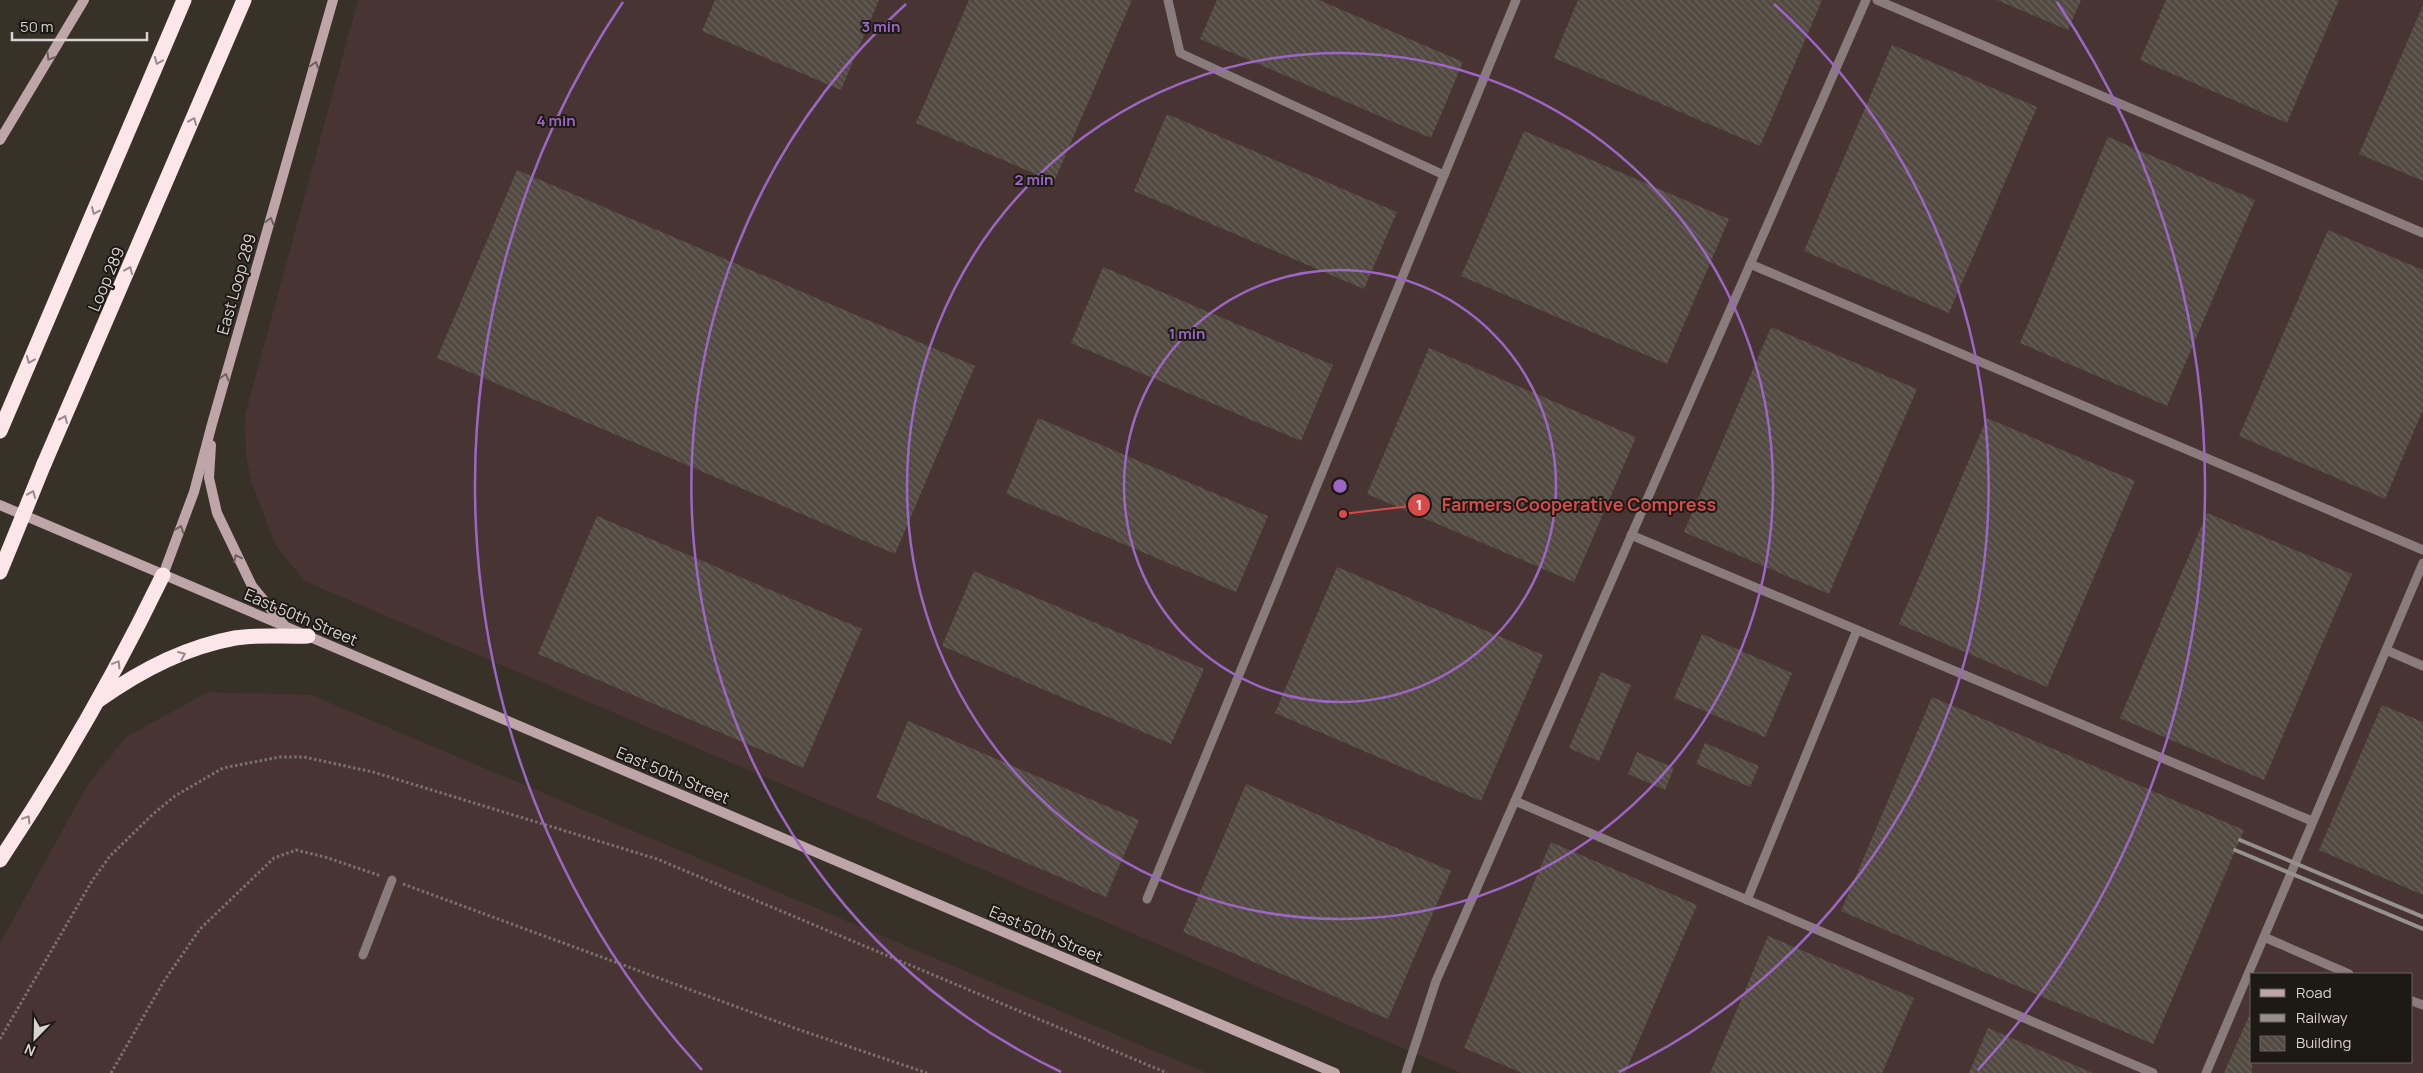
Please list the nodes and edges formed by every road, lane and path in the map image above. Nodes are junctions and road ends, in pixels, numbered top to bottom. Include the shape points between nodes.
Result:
1 (84, 0) edge
2 (184, 0) edge
3 (244, 0) edge
4 (333, 0) edge
5 (1168, 0) edge
6 (1516, 0) edge
7 (1866, 0) edge
8 (1877, 0) edge
9 (0, 140) edge
10 (1444, 175) junction
11 (2423, 233) edge
12 (1750, 264) junction
13 (212, 424) junction
14 (0, 431) edge
15 (0, 505) edge
16 (1632, 535) junction
17 (2423, 550) edge
18 (2423, 563) edge
19 (0, 572) edge
20 (163, 574) junction
21 (284, 626) junction
22 (1858, 630) junction
23 (308, 636) junction
24 (2386, 650) junction
25 (2423, 666) edge
26 (94, 704) junction
27 (1515, 801) junction
28 (2312, 821) junction
29 (0, 860) edge
30 (392, 880) junction
31 (1147, 899) dead end
32 (1747, 900) junction
33 (2264, 937) junction
34 (363, 955) dead end
35 (2347, 973) edge
36 (0, 1039) edge
37 (111, 1073) edge
38 (927, 1073) edge
39 (1167, 1073) edge
40 (1335, 1073) edge
41 (1406, 1073) edge
42 (2153, 1073) edge
43 (2206, 1073) edge

1 -> 9 main road
2 -> 14 highway
19 -> 3 highway, Loop 289, bridge
13 -> 4 main road, East Loop 289
5 - 10 lane via 1180,53
6 - 10 lane
7 - 12 lane
8 - 11 lane
10 - 31 lane
12 - 16 lane
12 - 17 lane
20 -> 13 main road, East Loop 289 via 194,492
21 -> 13 main road via 252,586 217,513 209,478
15 - 20 main road, East 50th Street
16 - 22 lane
16 - 27 lane
18 - 24 lane
20 - 21 main road, East 50th Street
26 -> 20 highway via 130,643
21 - 23 main road, East 50th Street
22 - 28 lane
22 - 32 lane
26 -> 23 highway via 122,684 192,650 236,638
23 - 40 main road, East 50th Street
24 - 25 lane
24 - 28 lane
29 -> 26 highway
27 - 32 lane
27 - 41 lane via 1436,981
28 - 33 lane
30 - 34 lane
30 - 37 path via 296,850 274,858 200,929 164,981
30 - 38 path via 797,1029
32 - 42 lane
33 - 35 lane
33 - 43 lane
36 - 39 path via 92,881 110,856 152,815 176,796 223,768 280,757 304,757 373,772 657,859

